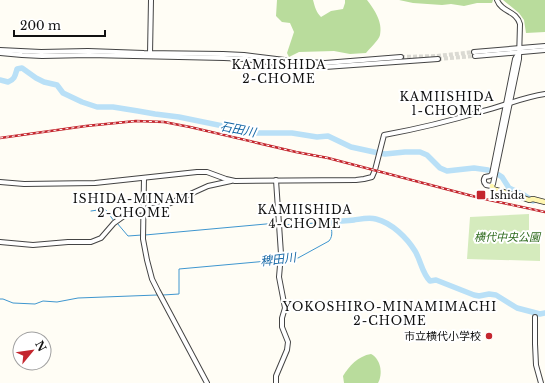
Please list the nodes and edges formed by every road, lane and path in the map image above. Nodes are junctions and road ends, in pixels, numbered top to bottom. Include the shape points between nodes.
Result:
1 (151, 0) edge
2 (497, 0) edge
3 (545, 46) edge
4 (0, 50) edge
5 (519, 50) junction
6 (545, 50) edge
7 (0, 53) edge
8 (474, 54) tunnel mouth
9 (150, 55) junction
10 (401, 57) tunnel mouth
11 (438, 59) tunnel mouth
12 (545, 94) edge
13 (508, 104) junction
14 (144, 178) junction
15 (235, 180) junction
16 (276, 180) junction
17 (0, 182) edge
18 (492, 186) junction
19 (545, 202) edge
20 (143, 210) junction
21 (0, 242) edge
22 (535, 317) dead end
23 (207, 383) edge
24 (276, 383) edge
25 (541, 383) edge

1 - 9 street
2 - 5 street via 501,8 518,19
3 - 5 street
4 - 9 street
5 - 6 street
5 - 8 street
5 - 13 street via 515,59
7 - 9 street via 42,56
9 - 10 street via 223,54 320,63
9 - 11 street via 245,59 325,67
12 - 13 street
13 - 16 street via 418,129 384,135 372,177 356,180
13 - 18 street
13 - 18 street via 492,174 484,180 486,185
14 - 15 street via 207,172
14 - 17 street via 95,183
14 - 20 street
15 - 16 street
15 - 20 street via 208,186 166,205
16 - 24 street via 279,277 285,308 282,327 288,342
18 - 19 main road via 496,190
20 - 21 street via 128,213 114,223 101,238 90,242 33,245
20 - 23 street via 143,239 152,279
22 - 25 street via 536,365

